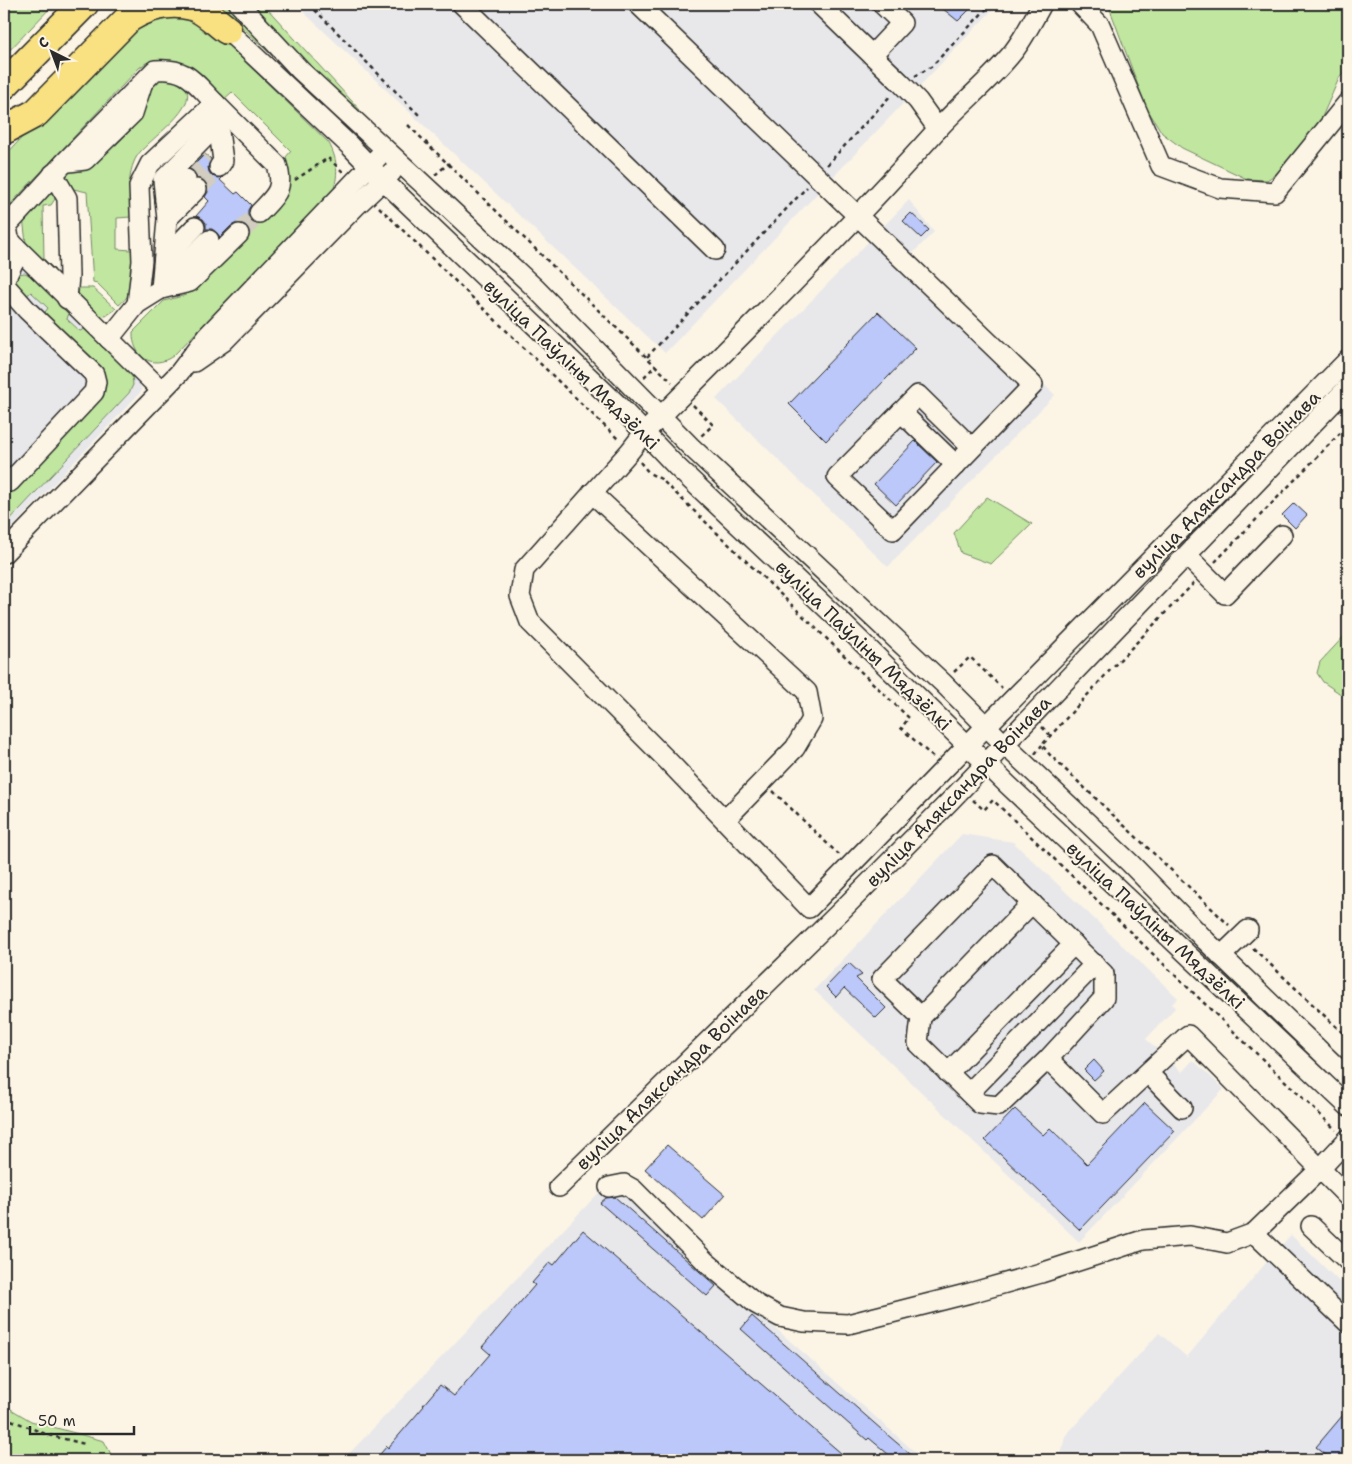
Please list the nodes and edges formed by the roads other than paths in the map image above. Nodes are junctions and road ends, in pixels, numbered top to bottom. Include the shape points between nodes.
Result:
1 (84, 4) edge
2 (128, 4) edge
3 (239, 4) edge
4 (462, 4) edge
5 (638, 4) edge
6 (819, 4) edge
7 (882, 4) edge
8 (1042, 4) edge
9 (1080, 4) edge
10 (227, 30) joint
11 (872, 54) junction
12 (4, 85) edge
13 (1348, 102) edge
14 (215, 103) junction
15 (938, 129) junction
16 (5, 130) edge
17 (219, 133) junction
18 (386, 150) junction
19 (213, 162) tunnel mouth
20 (401, 164) junction
21 (369, 166) junction
22 (59, 168) junction
23 (383, 180) junction
24 (360, 189) junction
25 (165, 200) junction
26 (259, 213) tunnel mouth
27 (857, 215) junction
28 (167, 219) junction
29 (5, 228) edge
30 (239, 234) tunnel mouth
31 (715, 250) dead end
32 (22, 254) junction
33 (162, 277) junction
34 (4, 283) edge
35 (67, 299) junction
36 (137, 304) junction
37 (109, 339) junction
38 (1348, 360) edge
39 (1328, 380) junction
40 (161, 390) junction
41 (1345, 390) edge
42 (901, 412) junction
43 (660, 417) junction
44 (644, 433) junction
45 (972, 448) junction
46 (956, 465) junction
47 (4, 477) edge
48 (592, 493) junction
49 (1282, 535) dead end
50 (4, 553) edge
51 (1187, 556) junction
52 (986, 726) junction
53 (1005, 745) junction
54 (967, 746) junction
55 (986, 763) junction
56 (725, 820) junction
57 (1032, 903) junction
58 (1244, 933) road end
59 (1074, 944) junction
60 (1221, 956) junction
61 (1095, 964) junction
62 (920, 1017) junction
63 (1048, 1059) junction
64 (948, 1073) junction
65 (1148, 1073) junction
66 (1348, 1078) edge
67 (969, 1093) junction
68 (1348, 1106) edge
69 (1182, 1108) dead end
70 (1348, 1139) edge
71 (1320, 1169) junction
72 (559, 1187) dead end
73 (609, 1187) dead end
74 (1348, 1197) edge
75 (1311, 1226) dead end
76 (1254, 1233) junction
77 (1348, 1260) edge
78 (1348, 1323) edge

1 - 12 highway
2 - 16 highway
3 - 18 street, вуліца Паўліны Мядзёлкі via 300,70
4 - 31 street
5 - 27 street
6 - 11 street
7 - 11 street via 902,23
8 - 15 street via 1014,51
9 - 13 street via 1100,25 1162,166 1220,188 1275,192
10 - 16 highway via 192,6 158,4 143,9 129,18 36,113
10 - 21 street, вуліца Паўліны Мядзёлкі
11 - 15 street via 918,101
14 - 17 street
14 - 22 street via 184,73 155,70 143,81 133,113 85,160
14 - 26 street via 277,165 281,176 278,192
14 - 36 street via 150,164 139,186 142,261
15 - 27 street
17 - 19 street via 223,161
17 - 25 street via 163,180
18 - 20 street, вуліца Паўліны Мядзёлкі
18 - 21 street
20 - 23 street
20 - 43 street, вуліца Паўліны Мядзёлкі via 535,288
21 - 23 street, вуліца Паўліны Мядзёлкі
21 - 24 street
22 - 29 street
22 - 35 street via 67,198
23 - 24 street
23 - 44 street, вуліца Паўліны Мядзёлкі
24 - 40 street via 208,335 179,373
25 - 28 street
25 - 28 street via 191,184
27 - 43 street
27 - 45 street via 1033,385
28 - 33 street
29 - 32 street
30 - 33 street via 190,282
32 - 34 street via 14,261
32 - 35 street
33 - 33 street via 202,233
33 - 36 street
34 - 47 street via 27,310 94,374 96,382 94,392 10,482
35 - 37 street
36 - 37 street
37 - 40 street
38 - 39 street, вуліца Аляксандра Воінава
39 - 41 street
39 - 52 street, вуліца Аляксандра Воінава
40 - 50 street
41 - 51 street, вуліца Аляксандра Воінава
42 - 45 street via 918,395
42 - 46 street
42 - 46 street via 837,477 894,530
43 - 44 street
43 - 52 street, вуліца Паўліны Мядзёлкі
44 - 48 street
44 - 54 street, вуліца Паўліны Мядзёлкі
45 - 46 street
48 - 56 street via 524,570 520,596 530,622
48 - 56 street via 807,692 812,720 795,748
49 - 51 street via 1225,594
51 - 53 street, вуліца Аляксандра Воінава
52 - 53 street, вуліца Паўліны Мядзёлкі
52 - 54 street, вуліца Аляксандра Воінава
53 - 55 street, вуліца Аляксандра Воінава
53 - 60 street, вуліца Паўліны Мядзёлкі via 1130,863
54 - 55 street, вуліца Паўліны Мядзёлкі
54 - 56 street, вуліца Аляксандра Воінава via 810,908
55 - 68 street, вуліца Паўліны Мядзёлкі
55 - 72 street, вуліца Аляксандра Воінава via 842,910
57 - 59 street
57 - 62 street
57 - 62 street via 993,865 882,979
58 - 60 street
59 - 61 street
59 - 64 street
60 - 66 street, вуліца Паўліны Мядзёлкі
61 - 63 street via 1104,974 1104,998
61 - 67 street
62 - 64 street via 918,1044
63 - 65 street via 1104,1114
63 - 67 street via 999,1106 980,1104
64 - 67 street
65 - 69 street
65 - 71 street via 1188,1035
70 - 71 street
71 - 74 street
71 - 76 street
73 - 76 street via 624,1184 633,1189 705,1261 756,1304 780,1317 804,1322 848,1324 1032,1276 1143,1240 1190,1236 1226,1243
75 - 77 street
76 - 78 street

